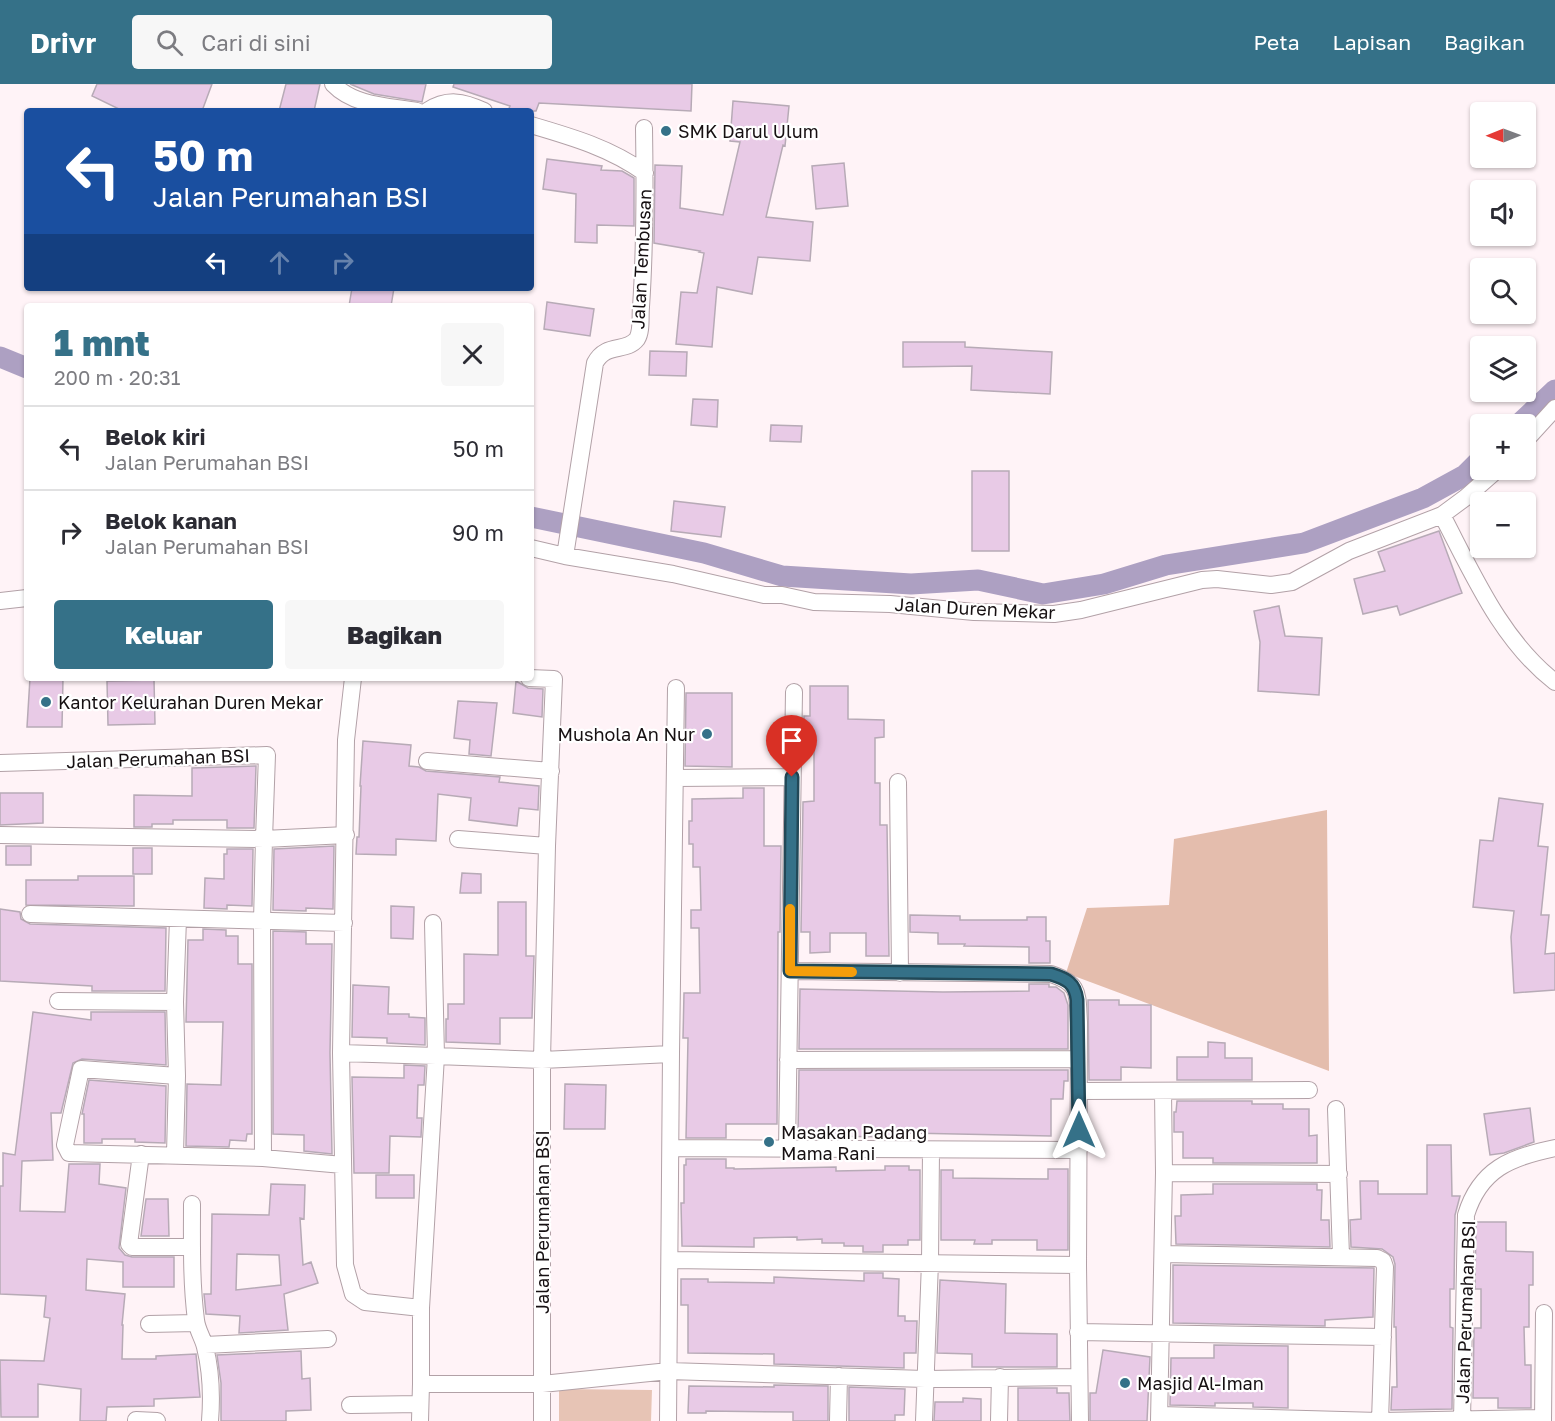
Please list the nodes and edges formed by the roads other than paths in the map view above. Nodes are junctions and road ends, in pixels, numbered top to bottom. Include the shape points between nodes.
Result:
1 (333, 84) edge
2 (400, 108) edge
3 (435, 108) edge
4 (476, 108) edge
5 (534, 126) edge
6 (644, 128) dead end
7 (645, 173) junction
8 (1555, 408) edge
9 (1536, 429) edge
10 (1486, 480) edge
11 (1442, 515) junction
12 (534, 549) edge
13 (565, 556) junction
14 (24, 598) edge
15 (0, 601) edge
16 (534, 678) edge
17 (353, 681) edge
18 (1555, 682) edge
19 (676, 688) dead end
20 (794, 692) dead end
21 (427, 761) dead end
22 (0, 763) edge
23 (551, 771) junction
24 (792, 777) junction
25 (676, 778) junction
26 (898, 782) dead end
27 (0, 835) edge
28 (346, 835) junction
29 (264, 839) junction
30 (458, 839) dead end
31 (547, 846) junction
32 (30, 914) dead end
33 (178, 919) junction
34 (262, 921) junction
35 (344, 923) junction
36 (433, 923) dead end
37 (790, 971) junction
38 (900, 973) junction
39 (58, 1000) dead end
40 (175, 1002) junction
41 (341, 1053) junction
42 (671, 1054) junction
43 (436, 1056) junction
44 (1079, 1059) junction
45 (542, 1060) junction
46 (788, 1060) junction
47 (177, 1076) junction
48 (1163, 1090) junction
49 (1309, 1090) dead end
50 (1079, 1091) junction
51 (1336, 1109) dead end
52 (672, 1148) junction
53 (1555, 1148) edge
54 (787, 1149) junction
55 (931, 1150) junction
56 (1079, 1150) junction
57 (141, 1154) junction
58 (175, 1154) junction
59 (263, 1158) junction
60 (343, 1165) junction
61 (1164, 1173) junction
62 (1339, 1174) junction
63 (192, 1204) dead end
64 (192, 1247) junction
65 (1163, 1254) junction
66 (1341, 1256) junction
67 (670, 1260) junction
68 (930, 1262) junction
69 (1078, 1265) junction
70 (421, 1308) junction
71 (1544, 1313) dead end
72 (196, 1323) junction
73 (149, 1324) dead end
74 (1078, 1332) junction
75 (1161, 1334) junction
76 (1383, 1337) junction
77 (328, 1339) dead end
78 (204, 1345) junction
79 (669, 1371) junction
80 (840, 1376) junction
81 (1000, 1377) junction
82 (1079, 1377) junction
83 (925, 1379) junction
84 (421, 1384) junction
85 (542, 1384) junction
86 (350, 1406) dead end
87 (420, 1413) edge
88 (1160, 1418) edge
89 (136, 1420) edge
90 (1462, 1420) edge
91 (1544, 1420) edge
92 (157, 1421) edge
93 (210, 1421) edge
94 (542, 1421) edge
95 (668, 1421) edge
96 (838, 1421) edge
97 (924, 1421) edge
98 (999, 1421) edge
99 (1080, 1421) edge
100 (1380, 1421) edge

1 - 2 street via 343,94 360,101
3 - 4 street via 458,101
5 - 7 street, Jalan Tembusan via 581,139
6 - 7 street
7 - 13 street, Jalan Tembusan via 639,334 631,344 599,355 596,363
8 - 9 street
10 - 11 street, Jalan Duren Mekar
11 - 13 street, Jalan Duren Mekar via 1349,551 1292,582 1271,585 1202,579 1054,614 814,602
11 - 18 street via 1498,619 1523,652
12 - 13 street, Jalan Duren Mekar
14 - 15 street
16 - 23 street, Jalan Perumahan BSI via 554,679
17 - 28 street via 346,740
19 - 25 street
20 - 24 street
21 - 23 street
22 - 29 street, Jalan Perumahan BSI via 267,755
23 - 31 street, Jalan Perumahan BSI
24 - 25 street
24 - 37 street
25 - 42 street
26 - 38 street
27 - 29 street
28 - 29 street
28 - 35 street
29 - 34 street, Jalan Perumahan BSI
30 - 31 street
31 - 45 street, Jalan Perumahan BSI
32 - 33 street
33 - 34 street
33 - 40 street
34 - 35 street
34 - 59 street, Jalan Perumahan BSI
35 - 41 street
36 - 43 street
37 - 38 street
37 - 46 street
38 - 44 street via 1051,974 1067,980 1076,989
39 - 40 street
40 - 47 street
41 - 43 street
41 - 60 street
42 - 45 street
42 - 52 street
43 - 45 street
43 - 70 street
44 - 46 street
44 - 50 street
45 - 85 street, Jalan Perumahan BSI
46 - 54 street
47 - 57 street via 81,1069 67,1151
47 - 58 street
48 - 49 street
48 - 50 street
48 - 61 street, Jalan Perumahan BSI
50 - 56 street
51 - 62 street
52 - 54 street
52 - 67 street
53 - 90 street, Jalan Perumahan BSI via 1515,1158 1494,1170 1471,1199 1466,1215
54 - 55 street
55 - 56 street
55 - 68 street
56 - 69 street
57 - 58 street
57 - 64 street via 129,1244
58 - 59 street
59 - 60 street
60 - 70 street via 345,1265 352,1294 365,1302
61 - 62 street
61 - 65 street, Jalan Perumahan BSI
62 - 66 street
63 - 64 street
64 - 72 street
65 - 66 street
65 - 75 street, Jalan Perumahan BSI
66 - 76 street via 1383,1261
67 - 68 street
67 - 79 street
68 - 69 street
68 - 83 street
69 - 74 street
70 - 84 street
71 - 91 street, Jalan Perumahan BSI
72 - 73 street
72 - 78 street
74 - 75 street
74 - 82 street
75 - 76 street
75 - 88 street, Jalan Perumahan BSI
76 - 100 street
77 - 78 street
78 - 93 street via 211,1388
79 - 80 street
79 - 85 street
79 - 95 street
80 - 83 street
80 - 96 street
81 - 82 street
81 - 83 street
81 - 98 street
82 - 99 street
83 - 97 street
84 - 85 street
84 - 87 street
85 - 94 street, Jalan Perumahan BSI
86 - 87 street
88 - 100 street, Jalan Perumahan BSI
89 - 92 street
90 - 91 street, Jalan Perumahan BSI
90 - 100 street, Jalan Perumahan BSI

